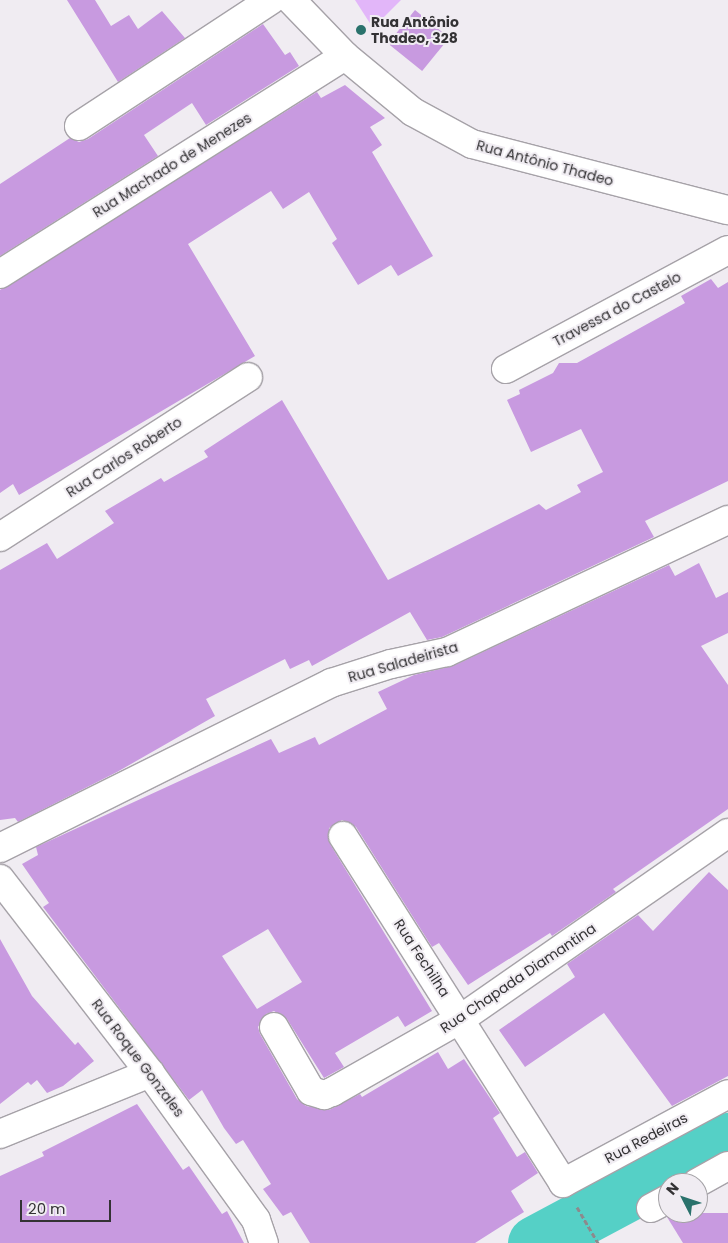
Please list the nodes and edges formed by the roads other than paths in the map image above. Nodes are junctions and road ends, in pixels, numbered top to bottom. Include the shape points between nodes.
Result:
1 (291, 0) edge
2 (256, 4) edge
3 (345, 56) junction
4 (79, 126) dead end
5 (728, 210) edge
6 (728, 250) edge
7 (0, 274) edge
8 (506, 369) dead end
9 (248, 377) dead end
10 (728, 520) edge
11 (0, 537) edge
12 (343, 836) dead end
13 (726, 838) edge
14 (0, 848) edge
15 (0, 879) edge
16 (462, 1018) junction
17 (274, 1027) dead end
18 (150, 1072) junction
19 (728, 1094) edge
20 (0, 1134) edge
21 (728, 1166) edge
22 (708, 1177) edge
23 (569, 1193) joint
24 (264, 1243) edge

1 - 3 street, Rua Antônio Thadeo
2 - 4 street
3 - 5 street, Rua Antônio Thadeo via 413,112 472,144
3 - 7 street, Rua Machado de Menezes
6 - 8 street, Travessa do Castelo
9 - 11 street, Rua Carlos Roberto
10 - 14 street, Rua Saladeirista via 447,652 391,664 331,683
12 - 16 street, Rua Fechilha
13 - 16 street, Rua Chapada Diamantina
15 - 18 street, Rua Roque Gonzales
16 - 17 street, Rua Chapada Diamantina via 324,1095 311,1091 306,1085
16 - 23 street, Rua Fechilha
18 - 20 street
18 - 24 street, Rua Roque Gonzales via 256,1220
19 - 23 street, Rua Redeiras
21 - 22 street

